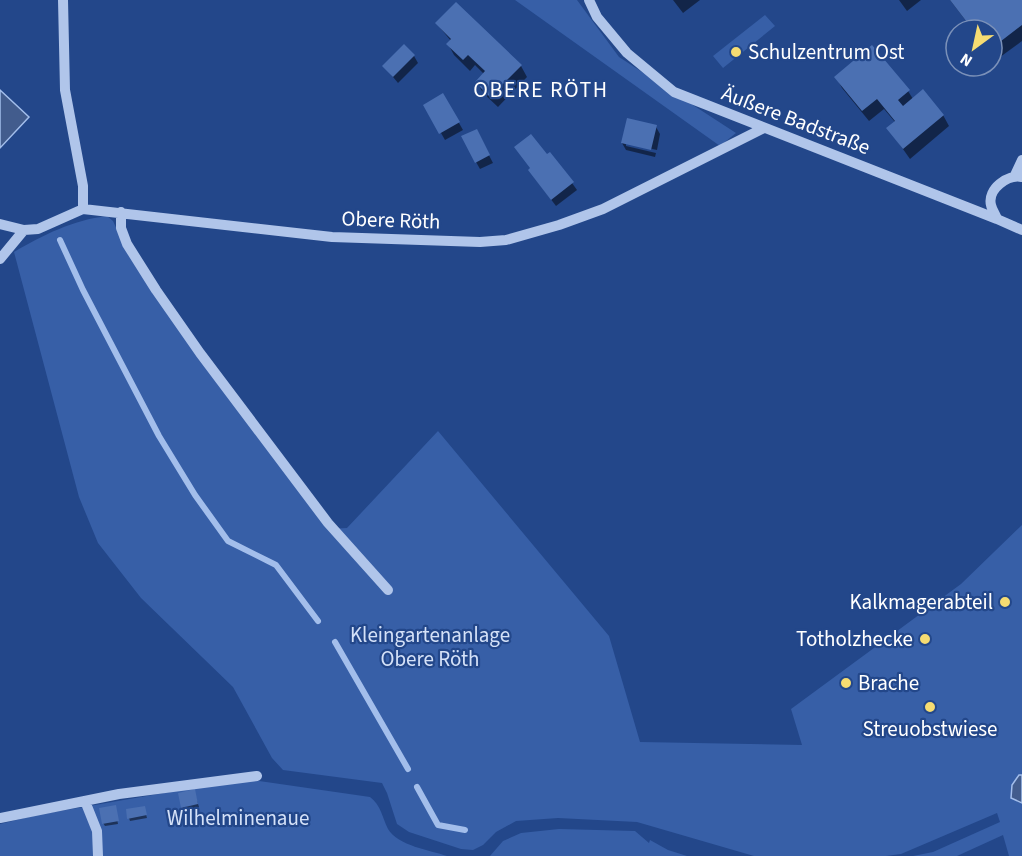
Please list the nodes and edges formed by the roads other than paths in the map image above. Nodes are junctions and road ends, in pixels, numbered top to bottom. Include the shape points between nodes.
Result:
1 (63, 0) edge
2 (589, 0) edge
3 (764, 128) junction
4 (1022, 160) edge
5 (1018, 176) edge
6 (83, 208) junction
7 (121, 212) junction
8 (998, 219) junction
9 (0, 224) edge
10 (24, 230) junction
11 (1022, 230) edge
12 (0, 259) edge
13 (388, 590) dead end
14 (257, 776) dead end
15 (85, 801) junction
16 (0, 818) edge
17 (98, 856) edge

1 - 6 street via 65,90 84,186
2 - 3 street, Äußere Badstraße via 597,17 627,53 674,92
3 - 7 street, Obere Röth via 603,209 506,240 332,237
3 - 8 street, Äußere Badstraße
4 - 5 street
5 - 8 street via 1000,182 992,195 990,204
6 - 7 street, Obere Röth
6 - 10 street via 38,229
7 - 13 street via 127,244 156,290 328,523
8 - 11 street, Äußere Badstraße
9 - 10 street
10 - 12 street
14 - 15 street
15 - 16 street
15 - 17 street via 97,831

